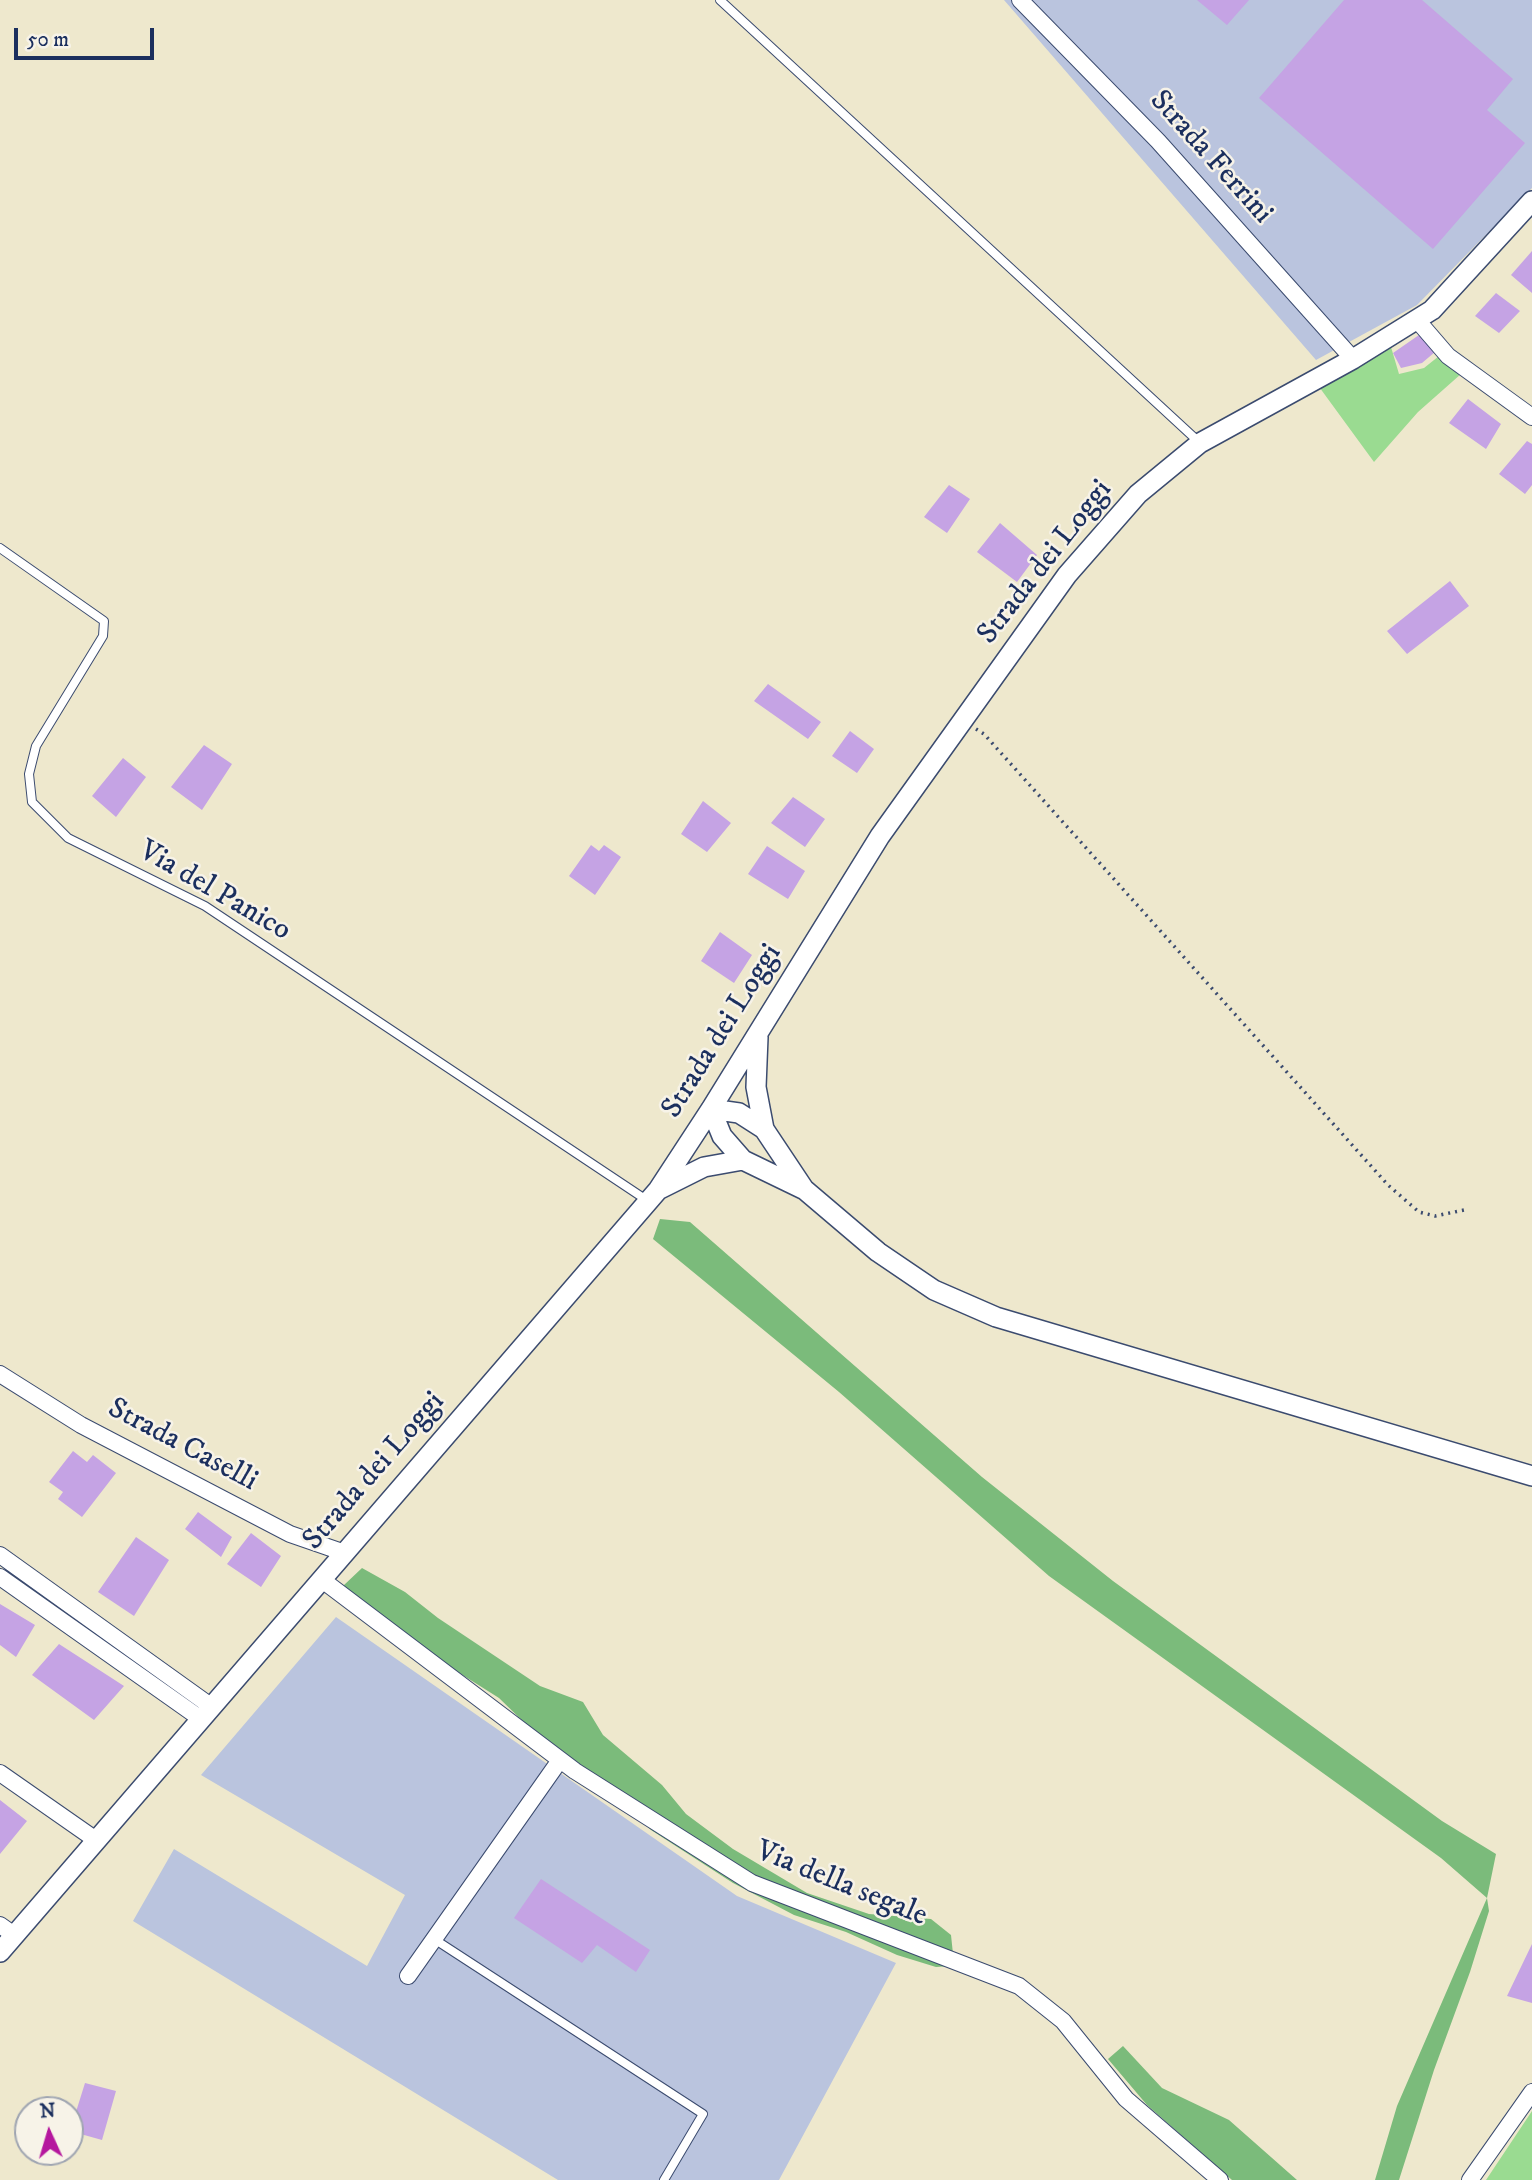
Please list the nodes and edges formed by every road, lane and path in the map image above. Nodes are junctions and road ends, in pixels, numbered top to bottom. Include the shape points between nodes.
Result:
1 (720, 0) edge
2 (1020, 0) edge
3 (1532, 201) edge
4 (1417, 320) junction
5 (1353, 359) junction
6 (1532, 417) edge
7 (1200, 443) junction
8 (0, 548) edge
9 (963, 720) junction
10 (758, 1034) junction
11 (711, 1109) junction
12 (764, 1129) junction
13 (743, 1160) junction
14 (805, 1190) junction
15 (653, 1196) junction
16 (1464, 1210) dead end
17 (0, 1374) edge
18 (1532, 1476) edge
19 (345, 1553) junction
20 (0, 1555) edge
21 (0, 1577) edge
22 (321, 1579) junction
23 (207, 1713) junction
24 (560, 1760) junction
25 (0, 1773) edge
26 (96, 1840) junction
27 (7, 1930) edge
28 (434, 1940) junction
29 (0, 1952) edge
30 (408, 1976) dead end
31 (1532, 2092) edge
32 (664, 2180) edge
33 (1220, 2180) edge
34 (1470, 2180) edge

1 - 7 lane
2 - 5 street, Strada Ferrini via 1158,141
3 - 4 street, Strada dei Loggi via 1433,310
4 - 5 street, Strada dei Loggi
4 - 6 street via 1448,356
5 - 7 street, Strada dei Loggi
7 - 9 street, Strada dei Loggi via 1138,494 1067,575
8 - 15 lane, Via del Panico via 104,621 103,635 36,746 29,774 32,802 68,838 205,906
9 - 10 street, Strada dei Loggi via 880,836
9 - 16 path via 984,734 1388,1185 1419,1212 1435,1216
10 - 11 street, Strada dei Loggi
10 - 12 street via 756,1087
11 - 12 street via 739,1113
11 - 13 street via 722,1136
11 - 15 street, Strada dei Loggi
12 - 14 street
13 - 14 street
13 - 15 street via 704,1167
14 - 18 street via 878,1252 934,1290 996,1317
15 - 19 street, Strada dei Loggi
17 - 19 street, Strada Caselli via 81,1425 290,1534
19 - 22 street, Strada dei Loggi
20 - 23 street
21 - 23 street
22 - 23 street, Strada dei Loggi
22 - 24 street, Via della segale
23 - 26 street, Strada dei Loggi
24 - 28 street
24 - 33 street, Via della segale via 752,1883 1019,1986 1063,2021 1126,2099
25 - 26 street
26 - 27 street, Strada dei Loggi
27 - 29 street, Strada dei Loggi
28 - 30 street
28 - 32 lane via 703,2114
31 - 34 street

